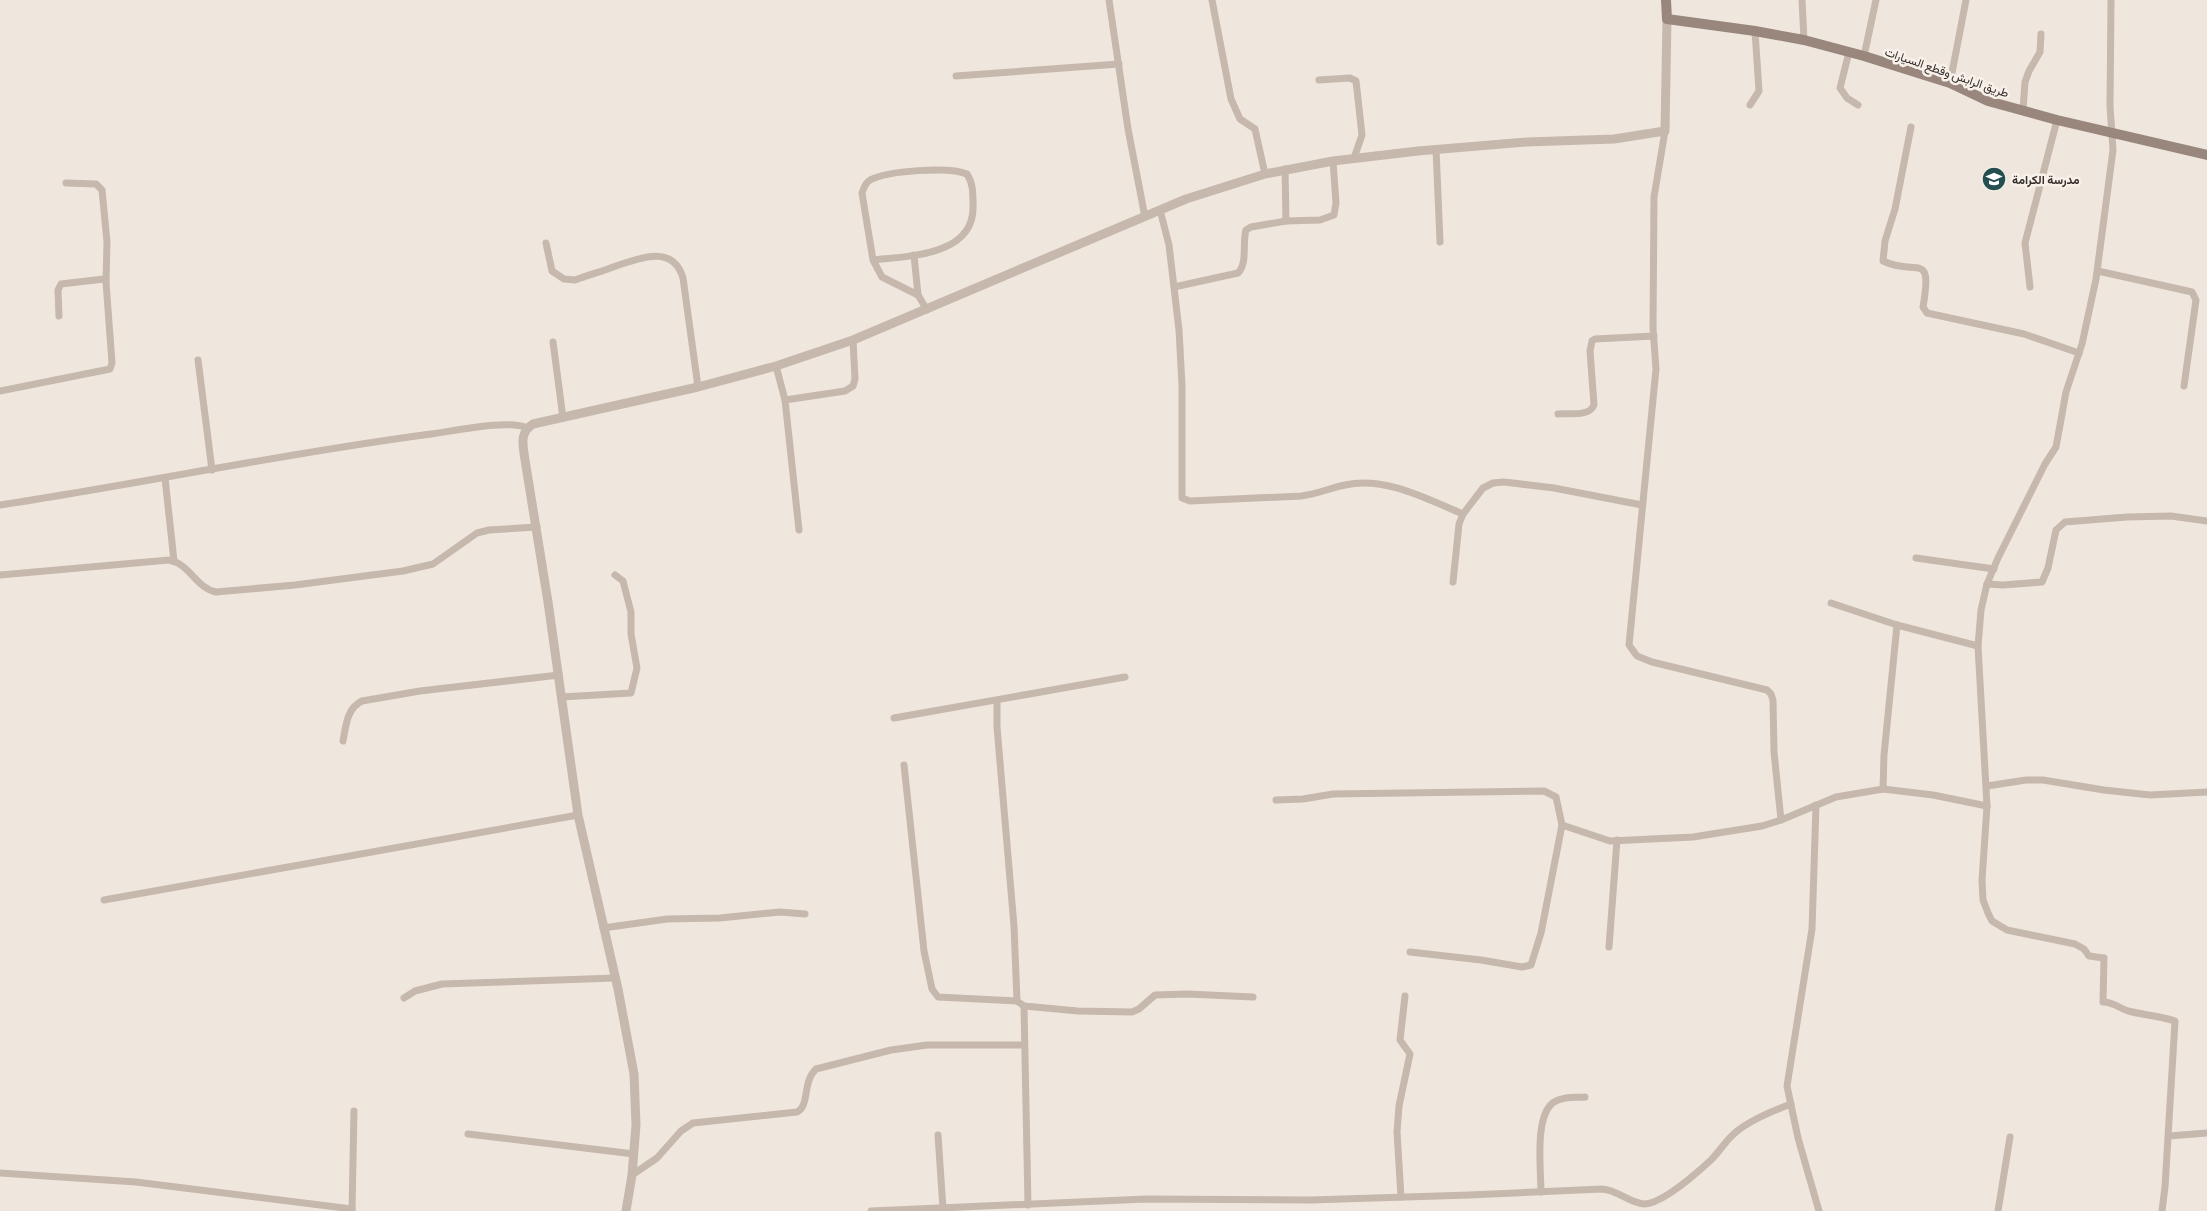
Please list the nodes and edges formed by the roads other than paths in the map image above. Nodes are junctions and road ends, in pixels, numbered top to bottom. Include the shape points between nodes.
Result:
1 (1109, 0) edge
2 (1212, 0) edge
3 (1666, 0) edge
4 (1802, 0) edge
5 (1876, 0) edge
6 (1966, 0) edge
7 (2111, 0) edge
8 (1667, 19) junction
9 (1755, 31) junction
10 (2041, 34) dead end
11 (1804, 40) junction
12 (1849, 52) junction
13 (1864, 56) junction
14 (1119, 64) junction
15 (956, 76) dead end
16 (1319, 80) dead end
17 (1950, 83) junction
18 (1750, 105) dead end
19 (1858, 105) dead end
20 (2023, 110) junction
21 (2057, 120) junction
22 (1911, 126) dead end
23 (1666, 131) junction
24 (2113, 133) junction
25 (1436, 149) junction
26 (2207, 155) edge
27 (1354, 158) junction
28 (1333, 161) junction
29 (1285, 169) junction
30 (1265, 174) junction
31 (66, 183) dead end
32 (1160, 210) junction
33 (1145, 217) junction
34 (1286, 221) junction
35 (1440, 242) dead end
36 (546, 243) dead end
37 (914, 255) junction
38 (873, 260) junction
39 (2098, 271) junction
40 (106, 282) junction
41 (2030, 286) dead end
42 (1174, 287) junction
43 (918, 295) junction
44 (927, 310) junction
45 (59, 316) dead end
46 (1654, 336) junction
47 (853, 340) junction
48 (553, 342) dead end
49 (2079, 353) junction
50 (198, 360) dead end
51 (776, 366) junction
52 (2184, 386) dead end
53 (698, 387) junction
54 (0, 390) edge
55 (785, 400) junction
56 (1558, 414) dead end
57 (563, 418) junction
58 (528, 428) junction
59 (212, 470) junction
60 (165, 478) junction
61 (0, 505) edge
62 (1642, 505) junction
63 (1463, 514) junction
64 (2207, 521) edge
65 (537, 527) junction
66 (799, 530) dead end
67 (1916, 558) dead end
68 (174, 561) junction
69 (1994, 569) junction
70 (615, 574) dead end
71 (0, 576) edge
72 (1453, 582) dead end
73 (1988, 584) junction
74 (1831, 603) dead end
75 (1897, 625) junction
76 (1978, 646) junction
77 (559, 675) junction
78 (1125, 678) dead end
79 (561, 697) junction
80 (997, 701) junction
81 (894, 718) dead end
82 (343, 740) dead end
83 (904, 766) dead end
84 (1987, 786) junction
85 (1883, 789) junction
86 (2207, 792) edge
87 (1276, 800) dead end
88 (1816, 805) junction
89 (1987, 806) junction
90 (578, 815) junction
91 (1781, 820) junction
92 (1562, 825) junction
93 (1617, 840) junction
94 (104, 900) dead end
95 (805, 914) dead end
96 (603, 928) junction
97 (1609, 947) dead end
98 (1410, 952) dead end
99 (615, 978) junction
100 (1405, 996) dead end
101 (1253, 997) dead end
102 (404, 998) dead end
103 (1017, 1001) junction
104 (1024, 1006) junction
105 (1024, 1045) junction
106 (1585, 1097) dead end
107 (1791, 1104) junction
108 (354, 1111) dead end
109 (468, 1134) dead end
110 (2207, 1134) edge
111 (938, 1135) dead end
112 (2168, 1136) junction
113 (2010, 1137) dead end
114 (634, 1154) junction
115 (0, 1173) edge
116 (632, 1175) junction
117 (1542, 1192) junction
118 (1401, 1197) junction
119 (1028, 1205) junction
120 (943, 1209) junction
121 (352, 1210) edge
122 (626, 1211) edge
123 (871, 1211) edge
124 (1819, 1211) edge
125 (1998, 1211) edge
126 (2162, 1211) edge

1 - 14 street
2 - 30 street via 1231,99 1240,119 1255,129
3 - 8 main road
4 - 11 street
5 - 13 street
6 - 17 street
7 - 24 street via 2110,106
8 - 9 main road, طريق الرابش وقطع السيارات
8 - 23 street
9 - 11 main road, طريق الرابش وقطع السيارات
9 - 18 street via 1759,91
10 - 20 street via 2040,52 2025,82
11 - 12 main road, طريق الرابش وقطع السيارات
12 - 13 main road, طريق الرابش وقطع السيارات
12 - 19 street via 1840,88
13 - 17 main road, طريق الرابش وقطع السيارات
14 - 15 street
14 - 33 street
16 - 27 street via 1350,78 1356,81 1362,135
17 - 20 main road, طريق الرابش وقطع السيارات via 1988,101
20 - 21 main road, طريق الرابش وقطع السيارات
21 - 24 main road, طريق الرابش وقطع السيارات
21 - 41 street via 2025,243
22 - 49 street via 1883,261 1920,268 1925,273 1927,282 1923,308 1927,313 2024,334
23 - 25 street via 1614,139
23 - 46 street via 1654,197
24 - 26 main road, طريق الرابش وقطع السيارات
24 - 39 street
25 - 27 street
25 - 35 street
27 - 28 street
28 - 29 street
28 - 34 street via 1334,215 1320,220
29 - 30 street
29 - 34 street
30 - 32 street
31 - 40 street via 93,183 102,190
32 - 33 street
32 - 42 street via 1169,245
33 - 44 street
34 - 42 street via 1246,230 1243,264 1238,273
36 - 53 street via 552,271 570,280 648,256 661,257 676,266 683,278
37 - 38 street
37 - 38 street via 946,248 968,229 974,210 971,180 967,174 934,170 869,181 862,193
37 - 43 street
38 - 43 street via 882,277
39 - 49 street
39 - 52 street via 2195,295
40 - 45 street via 101,278 61,284 58,290
40 - 54 street via 110,368
42 - 63 street via 1182,385 1182,498 1190,501 1301,496 1345,485 1368,484 1410,492
43 - 44 street
44 - 47 street
46 - 56 street via 1592,341 1592,410 1588,413
46 - 62 street via 1656,369
47 - 51 street
47 - 55 street via 856,379 853,386 845,391
48 - 57 street
49 - 69 street via 2066,392 2056,447 2044,464
50 - 59 street
51 - 53 street
51 - 55 street
53 - 57 street
55 - 66 street
57 - 58 street
58 - 59 street via 521,425 499,426 416,436
58 - 65 street via 523,445
59 - 60 street
60 - 61 street
60 - 68 street
62 - 63 street via 1504,482 1482,488
62 - 91 street via 1628,641 1630,649 1652,662 1767,690 1771,694
63 - 72 street via 1459,524
64 - 73 street via 2171,516 2065,522 2056,530 2042,582
65 - 68 street via 477,533 433,564 295,585 216,592 208,590 185,567
65 - 77 street
67 - 69 street
68 - 71 street
69 - 73 street
70 - 79 street via 623,581 631,612 637,668 631,693
73 - 76 street via 1981,610
74 - 75 street
75 - 76 street
75 - 85 street
76 - 84 street
77 - 79 street
77 - 82 street via 420,690 362,701 350,712
78 - 80 street
79 - 90 street
80 - 81 street
80 - 103 street
83 - 103 street via 924,951 932,989 938,998
84 - 86 street via 2043,780 2150,795
84 - 89 street
85 - 88 street via 1850,793
85 - 89 street
87 - 92 street via 1303,800 1333,794 1544,791 1556,797
88 - 91 street
88 - 107 street via 1812,929 1789,1071
89 - 112 street via 1982,880 1983,900 1992,921 2007,930 2062,940 2084,949 2089,956 2104,958 2103,1002 2175,1021
90 - 94 street
90 - 96 street
91 - 93 street via 1724,833
92 - 93 street via 1602,839
92 - 98 street via 1531,965 1522,967
93 - 97 street
95 - 96 street via 780,912 667,919
96 - 99 street
99 - 102 street via 442,984 415,991
99 - 114 street via 634,1074
100 - 118 street via 1400,1040 1410,1054 1397,1132
101 - 104 street via 1155,995 1132,1012
103 - 104 street
104 - 105 street
105 - 116 street via 927,1045 891,1050 816,1069 806,1087 805,1104 797,1112 692,1123 657,1158
105 - 119 street
106 - 117 street via 1565,1098 1546,1110 1541,1151
107 - 117 street via 1737,1131 1692,1177 1658,1200 1645,1204 1614,1190 1602,1189
107 - 124 street
108 - 121 street
109 - 114 street
110 - 112 street
111 - 120 street
112 - 126 street
113 - 125 street
114 - 116 street
115 - 121 street via 136,1182
116 - 122 street
117 - 118 street
118 - 119 street via 1146,1199
119 - 120 street
120 - 123 street

